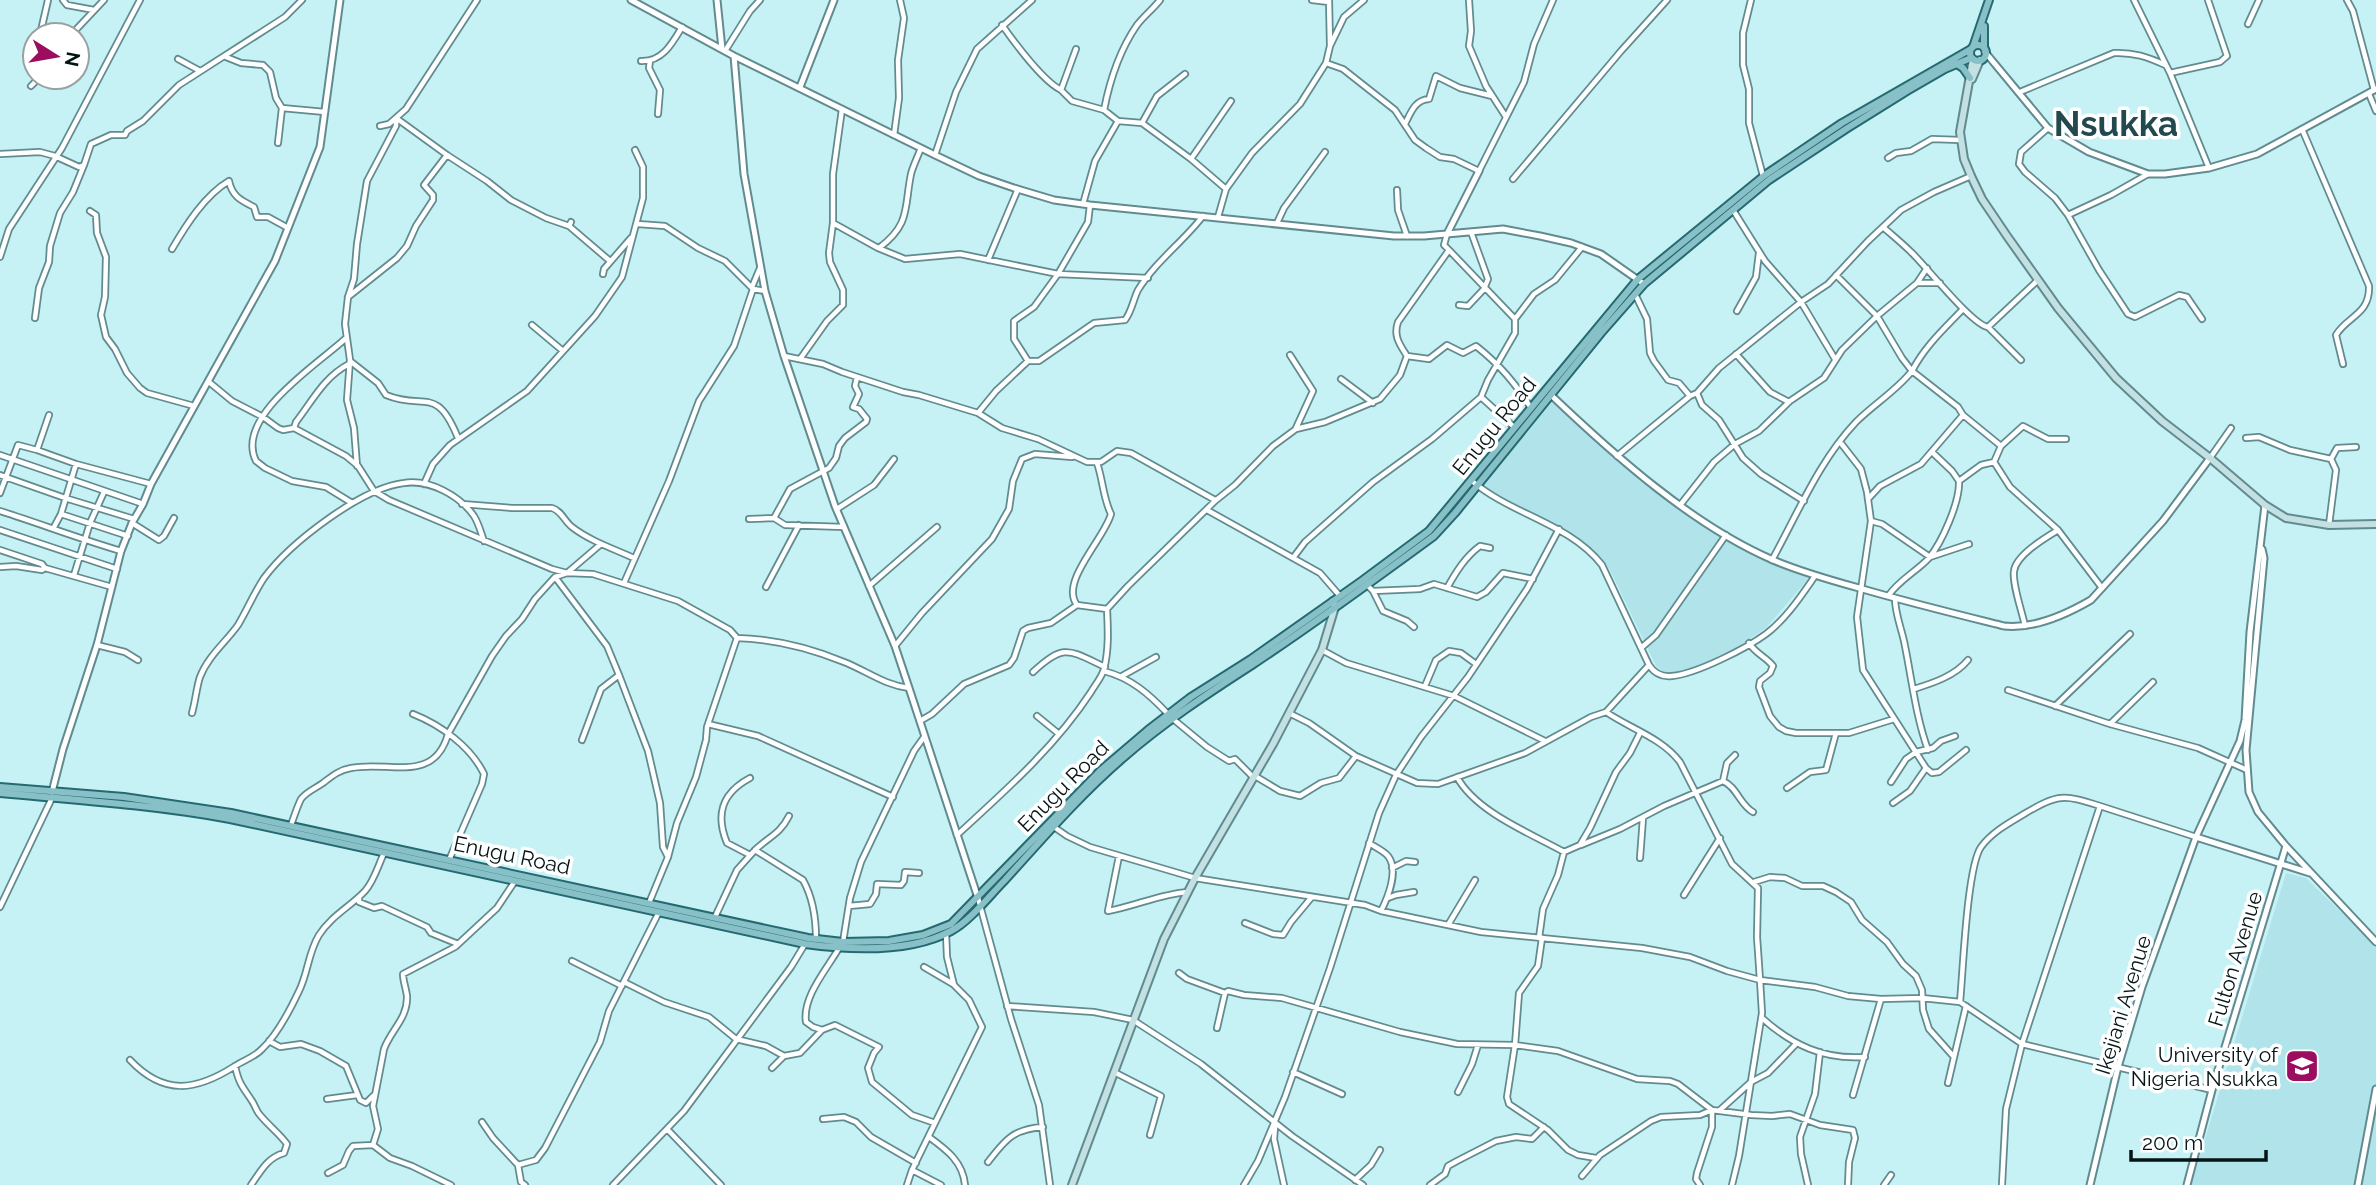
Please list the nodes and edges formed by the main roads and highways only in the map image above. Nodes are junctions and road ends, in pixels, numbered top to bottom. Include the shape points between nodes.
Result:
1 (1989, 0) edge
2 (1984, 20) junction
3 (1972, 48) junction
4 (1979, 56) junction
5 (1957, 64) junction
6 (1970, 78) junction
7 (1969, 87) junction
8 (1641, 282) junction
9 (1474, 484) junction
10 (2376, 524) edge
11 (1334, 604) junction
12 (1170, 716) junction
13 (0, 787) edge
14 (0, 793) edge
15 (52, 795) junction
16 (979, 902) junction
17 (841, 945) junction
18 (1072, 1185) edge

1 - 2 main road
2 - 3 main road
2 - 4 main road
3 - 4 main road
3 - 4 main road via 1979,46
3 - 8 main road, Enugu Road via 1842,123 1763,176
4 - 5 main road
4 - 6 main road
4 - 7 main road
5 - 6 main road
5 - 8 main road via 1769,180
6 - 7 main road
7 - 10 main road via 1961,140 1970,176 2058,308 2116,378 2162,421 2286,518 2329,525
8 - 9 main road, Enugu Road via 1531,408
8 - 9 main road via 1635,295
9 - 11 main road, Enugu Road via 1429,531
9 - 11 main road via 1434,536
11 - 12 main road, Enugu Road
11 - 18 main road via 1322,650 1164,939
12 - 16 main road via 1103,775
12 - 16 main road, Enugu Road via 1100,771
13 - 15 main road, Enugu Road
14 - 15 main road
15 - 17 main road via 169,808 290,831 805,944
15 - 17 main road, Enugu Road via 170,803 291,825
16 - 17 main road, Enugu Road via 938,931
16 - 17 main road via 955,929 924,941

